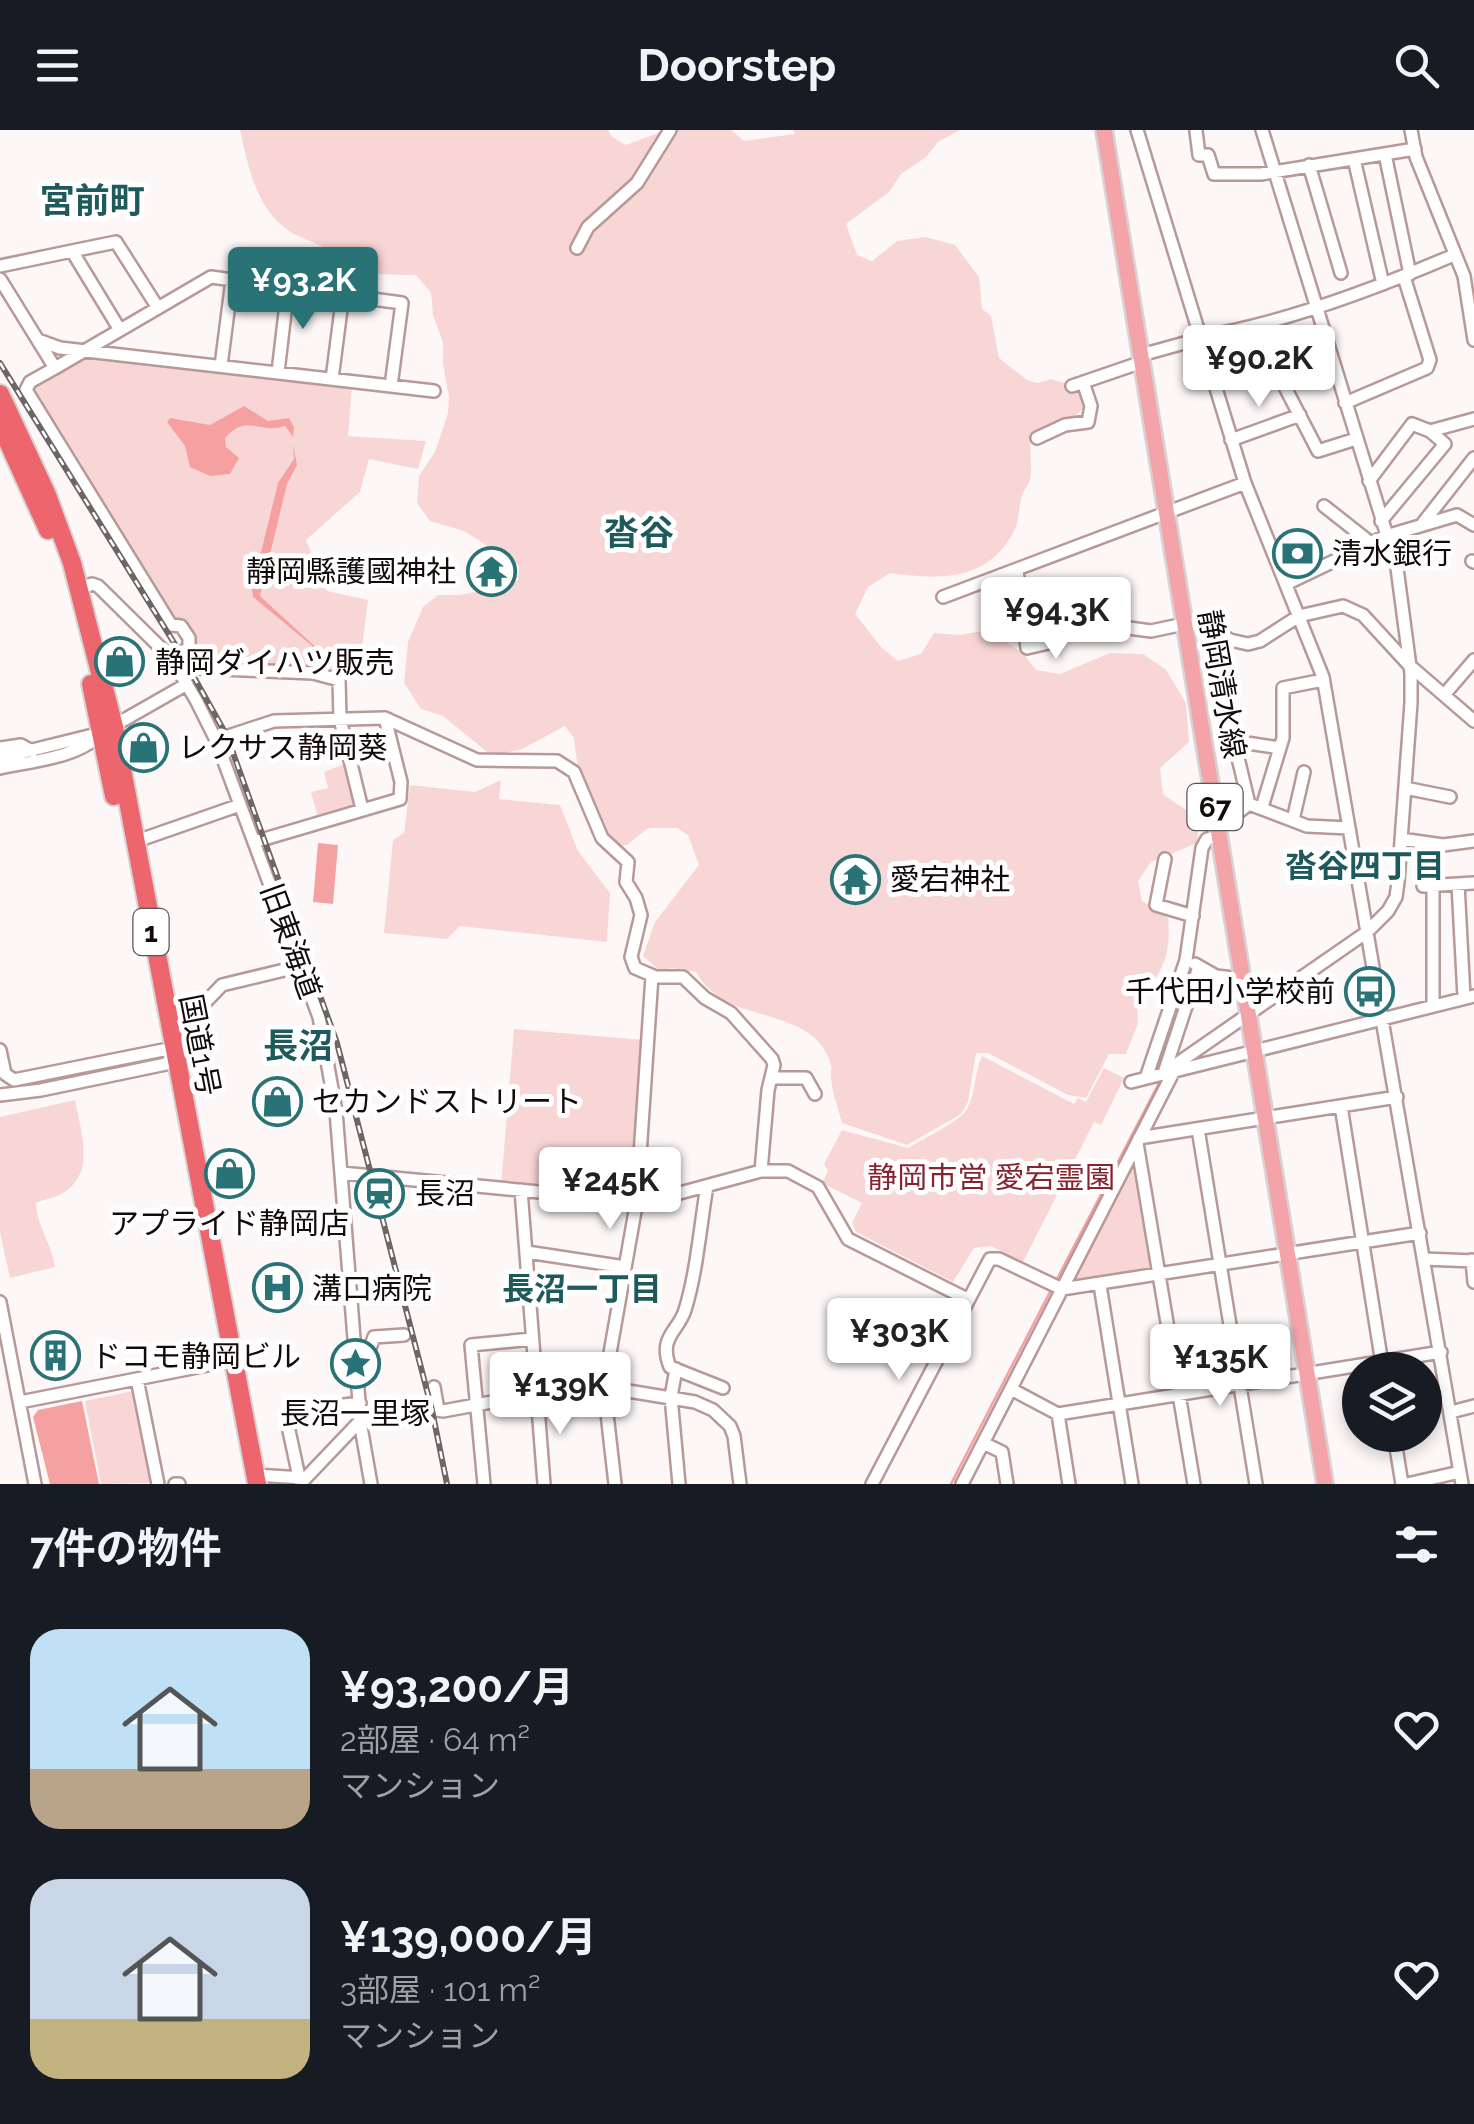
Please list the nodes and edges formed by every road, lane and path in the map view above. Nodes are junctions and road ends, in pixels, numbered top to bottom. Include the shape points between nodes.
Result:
1 (670, 130) edge
2 (1104, 130) edge
3 (1138, 130) edge
4 (1262, 130) edge
5 (1411, 130) edge
6 (1196, 131) edge
7 (1415, 149) junction
8 (1385, 154) junction
9 (1354, 159) junction
10 (1310, 165) junction
11 (1274, 170) junction
12 (577, 248) dead end
13 (72, 251) junction
14 (1454, 255) junction
15 (0, 266) edge
16 (1341, 273) dead end
17 (1407, 275) junction
18 (0, 280) edge
19 (232, 280) junction
20 (1382, 284) junction
21 (288, 287) junction
22 (344, 294) junction
23 (1316, 305) junction
24 (158, 308) junction
25 (1260, 324) junction
26 (120, 330) junction
27 (1198, 338) junction
28 (37, 340) junction
29 (1474, 340) edge
30 (85, 350) junction
31 (1141, 358) junction
32 (221, 366) junction
33 (55, 368) junction
34 (278, 372) junction
35 (332, 379) junction
36 (390, 386) junction
37 (434, 391) dead end
38 (0, 394) edge
39 (1345, 403) junction
40 (1300, 415) junction
41 (1474, 418) edge
42 (1430, 431) junction
43 (6, 432) edge
44 (1037, 438) dead end
45 (1356, 439) junction
46 (1231, 440) junction
47 (1474, 458) edge
48 (1369, 481) junction
49 (1245, 484) junction
50 (1324, 506) dead end
51 (1166, 514) junction
52 (1381, 520) junction
53 (1472, 520) edge
54 (1423, 524) junction
55 (1386, 536) junction
56 (1371, 543) junction
57 (1017, 570) junction
58 (1286, 584) junction
59 (79, 588) junction
60 (943, 597) dead end
61 (1299, 616) junction
62 (1184, 624) junction
63 (186, 650) junction
64 (172, 658) junction
65 (1474, 660) edge
66 (1410, 665) junction
67 (1323, 680) junction
68 (187, 684) junction
69 (1444, 695) junction
70 (386, 718) junction
71 (340, 719) junction
72 (1474, 721) edge
73 (107, 730) junction
74 (216, 740) junction
75 (0, 748) edge
76 (1280, 748) junction
77 (32, 756) junction
78 (0, 758) edge
79 (0, 768) edge
80 (1304, 772) dead end
81 (0, 776) edge
82 (1404, 788) junction
83 (1450, 797) dead end
84 (240, 805) junction
85 (1256, 805) junction
86 (362, 809) junction
87 (1293, 820) junction
88 (1349, 828) junction
89 (1220, 832) junction
90 (1401, 839) junction
91 (1474, 841) edge
92 (134, 842) junction
93 (254, 842) junction
94 (1164, 859) dead end
95 (1474, 883) edge
96 (1458, 884) junction
97 (1193, 916) junction
98 (1367, 932) junction
99 (1186, 960) junction
100 (301, 966) junction
101 (1199, 967) junction
102 (652, 976) junction
103 (1242, 978) junction
104 (1469, 996) edge
105 (1433, 1005) junction
106 (1250, 1014) junction
107 (166, 1015) junction
108 (1383, 1018) junction
109 (1256, 1049) junction
110 (0, 1050) edge
111 (167, 1056) junction
112 (1169, 1072) junction
113 (9, 1077) junction
114 (772, 1078) junction
115 (1146, 1078) junction
116 (1131, 1082) dead end
117 (0, 1094) edge
118 (815, 1094) dead end
119 (1396, 1097) junction
120 (1341, 1106) junction
121 (1267, 1120) junction
122 (1198, 1129) junction
123 (1138, 1140) junction
124 (761, 1171) junction
125 (342, 1173) junction
126 (707, 1186) junction
127 (522, 1190) junction
128 (637, 1200) junction
129 (1420, 1234) junction
130 (1363, 1242) junction
131 (527, 1252) junction
132 (1289, 1256) junction
133 (1424, 1259) junction
134 (1473, 1260) edge
135 (1220, 1265) junction
136 (625, 1267) junction
137 (1159, 1276) junction
138 (1474, 1282) edge
139 (1100, 1286) junction
140 (1056, 1287) junction
141 (967, 1299) junction
142 (0, 1302) edge
143 (404, 1335) dead end
144 (532, 1339) junction
145 (1381, 1352) edge
146 (1441, 1352) edge
147 (1442, 1358) edge
148 (228, 1360) junction
149 (356, 1362) junction
150 (676, 1369) junction
151 (1342, 1370) edge
152 (1308, 1373) junction
153 (137, 1379) junction
154 (1240, 1385) junction
155 (604, 1387) junction
156 (434, 1388) dead end
157 (723, 1388) dead end
158 (1011, 1389) junction
159 (535, 1394) junction
160 (1179, 1394) junction
161 (671, 1397) junction
162 (20, 1402) junction
163 (360, 1403) junction
164 (1119, 1404) junction
165 (476, 1405) junction
166 (1474, 1406) edge
167 (303, 1410) dead end
168 (438, 1410) junction
169 (1451, 1412) junction
170 (1058, 1414) junction
171 (361, 1421) junction
172 (288, 1426) dead end
173 (983, 1443) junction
174 (1397, 1452) edge
175 (1461, 1478) edge
176 (300, 1480) edge
177 (253, 1481) edge
178 (36, 1484) edge
179 (158, 1484) edge
180 (371, 1484) edge
181 (484, 1484) edge
182 (544, 1484) edge
183 (614, 1484) edge
184 (679, 1484) edge
185 (740, 1484) edge
186 (872, 1484) edge
187 (962, 1484) edge
188 (1007, 1484) edge
189 (1069, 1484) edge
190 (1132, 1484) edge
191 (1194, 1484) edge
192 (1256, 1484) edge
193 (1325, 1484) edge
194 (1404, 1484) edge

1 - 12 street via 637,183 588,227
2 - 31 main road, 静岡清水線 / 67
3 - 27 street
4 - 11 street
5 - 7 street
6 - 11 street via 1199,156 1208,155 1214,174
7 - 8 street
7 - 14 street
8 - 9 street
8 - 17 street
9 - 10 street
9 - 20 street
10 - 11 street
10 - 16 street
11 - 23 street
13 - 15 street
13 - 24 street via 116,242
13 - 26 street
14 - 17 street
14 - 29 street
17 - 20 street
17 - 39 street via 1427,368
18 - 28 street
19 - 21 street
19 - 24 street via 210,278
19 - 32 street
20 - 23 street
21 - 22 street
21 - 34 street
22 - 35 street
22 - 36 street via 402,303
23 - 25 street
23 - 39 street
24 - 26 street
25 - 27 street
25 - 40 street
26 - 30 street
27 - 31 street
27 - 46 street
28 - 30 street
28 - 33 street
30 - 32 street
30 - 33 street
31 - 44 street via 1078,384 1091,406 1088,422
31 - 51 main road, 静岡清水線 / 67
32 - 34 street
33 - 63 street via 26,390 171,625 184,630
34 - 35 street
35 - 36 street
36 - 37 street
38 - 43 highway, 国道1号 / 1
39 - 45 street
40 - 45 street via 1318,451
40 - 46 street
41 - 42 street
42 - 48 street via 1412,424
42 - 52 street via 1445,444
43 - 59 highway, 国道1号 / 1 via 47,496
43 - 73 highway, 国道1号 / 1 via 70,593
45 - 48 street
46 - 49 street
47 - 54 street
48 - 52 street
49 - 51 street
49 - 58 street
50 - 56 street
51 - 57 street
51 - 62 main road, 静岡清水線 / 67
52 - 55 street
53 - 54 street via 1457,515
54 - 55 street
55 - 56 street
55 - 66 street
56 - 58 street
57 - 60 street
57 - 62 street via 1027,648 1052,642 1057,633
58 - 61 street
59 - 64 street, 旧東海道 via 98,586
59 - 73 highway, 国道1号 / 1
61 - 62 street via 1248,644 1206,625
61 - 66 street via 1343,606 1363,615
61 - 67 street
62 - 89 main road, 静岡清水線 / 67
63 - 64 street
63 - 71 street via 197,668 339,680
64 - 68 street, 旧東海道
65 - 69 street
66 - 69 street
66 - 82 street
67 - 76 street via 1283,688
67 - 88 street
68 - 73 street
68 - 74 street, 旧東海道
69 - 72 street
70 - 71 street
70 - 86 street via 400,799
70 - 102 street via 477,760 548,760 574,772 602,838 628,862 626,882 641,915 632,963
71 - 74 street via 274,721
71 - 86 street
73 - 77 street
73 - 92 highway, 国道1号 / 1
73 - 111 highway, 国道1号 / 1
74 - 84 street, 旧東海道
75 - 77 street via 20,744
76 - 85 street
76 - 85 street via 1234,741
77 - 78 street
77 - 79 street
77 - 81 street via 26,769
80 - 87 street
82 - 83 street
82 - 90 street
84 - 92 street
84 - 93 street, 旧東海道
85 - 87 street
85 - 89 street
86 - 93 street
87 - 88 street
88 - 98 street
89 - 97 street via 1202,848
89 - 103 main road, 静岡清水線 / 67
90 - 91 street
90 - 98 street via 1396,898
92 - 107 highway, 国道1号 / 1
93 - 100 street, 旧東海道
94 - 97 street via 1156,906
95 - 96 street
96 - 104 street
96 - 105 street via 1428,886
97 - 99 street
98 - 106 street
98 - 108 street
99 - 101 street
99 - 115 street
100 - 107 street via 222,985 199,1009
100 - 125 street, 旧東海道 via 327,1048
101 - 103 street
101 - 112 street
102 - 114 street via 682,977 730,1013 772,1058
102 - 128 street
103 - 106 main road, 静岡清水線 / 67
104 - 105 street
105 - 108 street
106 - 109 main road, 静岡清水線 / 67
106 - 112 street
107 - 111 highway, 国道1号 / 1
108 - 109 street
108 - 119 street
109 - 112 street
109 - 121 main road, 静岡清水線 / 67
110 - 113 street
111 - 113 street
111 - 117 street via 42,1090
111 - 148 highway, 国道1号 / 1
112 - 115 street
112 - 123 street
113 - 117 street
114 - 118 street via 806,1078
114 - 124 street
115 - 116 street
119 - 120 street
119 - 129 street
120 - 121 street
120 - 130 street
121 - 122 street
121 - 132 main road, 静岡清水線 / 67
122 - 123 street
122 - 135 street
123 - 137 street
123 - 140 street
124 - 126 street
124 - 141 street via 788,1171 810,1181 848,1239
125 - 127 street
125 - 149 street, 旧東海道
126 - 128 street
126 - 150 street via 684,1315 669,1334 668,1363
127 - 128 street
127 - 131 street
128 - 136 street
129 - 130 street
129 - 133 street
130 - 132 street
130 - 145 street
131 - 136 street
131 - 144 street
132 - 135 street
132 - 152 main road, 静岡清水線 / 67
133 - 134 street
133 - 146 street
134 - 138 street
135 - 137 street
135 - 154 street
136 - 155 street
137 - 139 street
137 - 160 street
139 - 140 street
139 - 164 street
140 - 141 street via 990,1259
140 - 158 street
141 - 186 street
142 - 162 street
143 - 149 street via 374,1337 366,1359
144 - 159 street
144 - 165 street via 471,1345
147 - 169 street
148 - 153 street
148 - 177 highway, 国道1号 / 1
149 - 163 street, 旧東海道
150 - 157 street
150 - 161 street
151 - 152 street
152 - 154 street
152 - 193 main road, 静岡清水線 / 67
153 - 162 street
153 - 179 street
154 - 160 street
154 - 192 street
155 - 159 street
155 - 161 street
155 - 183 street
156 - 168 street
158 - 170 street
158 - 173 street
159 - 165 street
159 - 182 street
160 - 164 street
160 - 191 street
161 - 184 street
161 - 185 street via 704,1404 730,1426
162 - 178 street
163 - 167 street
163 - 171 street, 旧東海道
164 - 170 street
164 - 190 street
165 - 168 street
165 - 181 street
166 - 169 street
168 - 171 street
169 - 175 street
170 - 189 street
171 - 176 street
171 - 180 street, 旧東海道
172 - 176 street
173 - 187 street
173 - 188 street via 1002,1452
174 - 194 street
175 - 194 street
176 - 177 street

